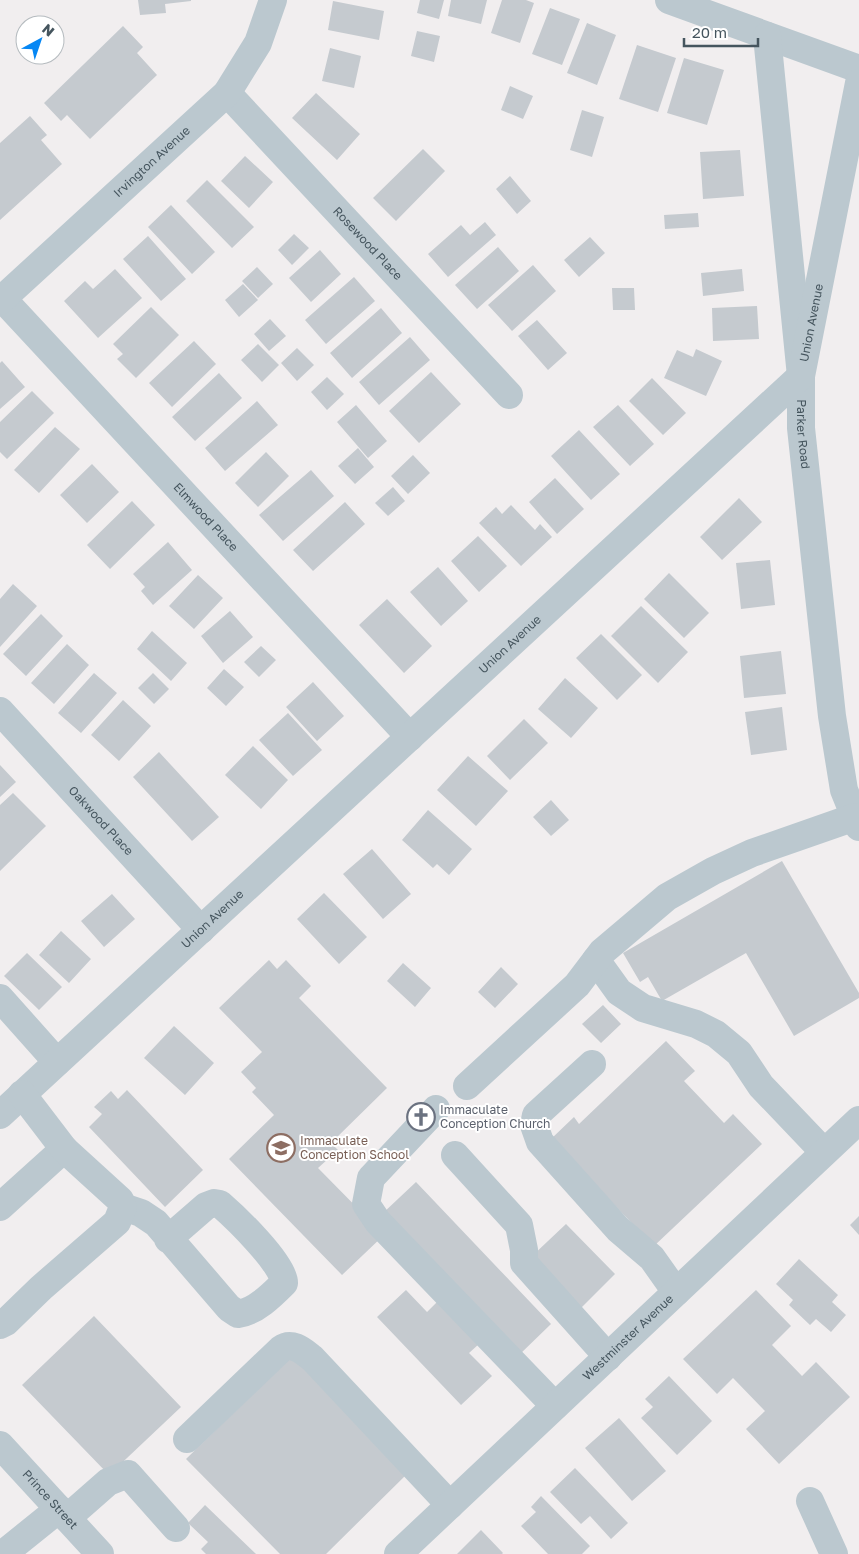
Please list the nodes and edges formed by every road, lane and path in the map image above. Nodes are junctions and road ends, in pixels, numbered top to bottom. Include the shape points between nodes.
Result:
1 (273, 0) edge
2 (669, 0) edge
3 (767, 36) junction
4 (859, 69) edge
5 (859, 83) edge
6 (227, 93) junction
7 (1, 298) edge
8 (801, 376) junction
9 (509, 395) dead end
10 (0, 711) edge
11 (410, 737) junction
12 (857, 822) edge
13 (201, 930) junction
14 (596, 960) junction
15 (0, 998) edge
16 (57, 1062) junction
17 (592, 1064) dead end
18 (467, 1086) dead end
19 (22, 1094) junction
20 (436, 1109) dead end
21 (0, 1115) edge
22 (859, 1120) edge
23 (64, 1149) junction
24 (824, 1152) junction
25 (455, 1155) dead end
26 (0, 1207) edge
27 (123, 1207) junction
28 (168, 1239) dead end
29 (676, 1292) junction
30 (0, 1324) edge
31 (608, 1357) junction
32 (555, 1406) junction
33 (187, 1439) dead end
34 (0, 1445) edge
35 (810, 1501) dead end
36 (450, 1505) junction
37 (63, 1514) junction
38 (176, 1528) dead end
39 (3, 1554) edge
40 (100, 1554) edge
41 (398, 1554) edge
42 (834, 1554) edge

1 - 6 street, Irvington Avenue via 258,43
2 - 3 street
3 - 4 street
3 - 8 street, Parker Road
5 - 8 street, Union Avenue
6 - 7 street, Irvington Avenue
6 - 9 street, Rosewood Place
7 - 11 street, Elmwood Place
8 - 11 street, Union Avenue
8 - 12 street, Parker Road via 801,428 832,716 844,790
10 - 13 street, Oakwood Place
11 - 13 street, Union Avenue
12 - 14 street via 752,853 698,880 667,897
13 - 16 street, Union Avenue
14 - 18 street via 577,985
14 - 24 street via 619,992 643,1008 696,1024 716,1034 739,1053 761,1086
15 - 16 street
16 - 19 street, Union Avenue
17 - 29 street via 536,1115 534,1125 540,1142 618,1228 652,1258
19 - 21 street, Union Avenue
19 - 23 street
20 - 32 street via 371,1178 366,1204 378,1222
22 - 24 street, Westminster Avenue
23 - 26 street
23 - 27 street via 120,1200
24 - 29 street, Westminster Avenue
25 - 31 street via 519,1225 524,1263
27 - 28 street via 156,1223
27 - 30 street via 117,1222
29 - 31 street, Westminster Avenue
31 - 32 street, Westminster Avenue
32 - 36 street, Westminster Avenue
33 - 36 street via 281,1349 295,1347 312,1358
34 - 37 street, Prince Street
35 - 42 street
36 - 41 street, Westminster Avenue
37 - 38 street via 108,1482 128,1474
37 - 39 street
37 - 40 street, Prince Street

